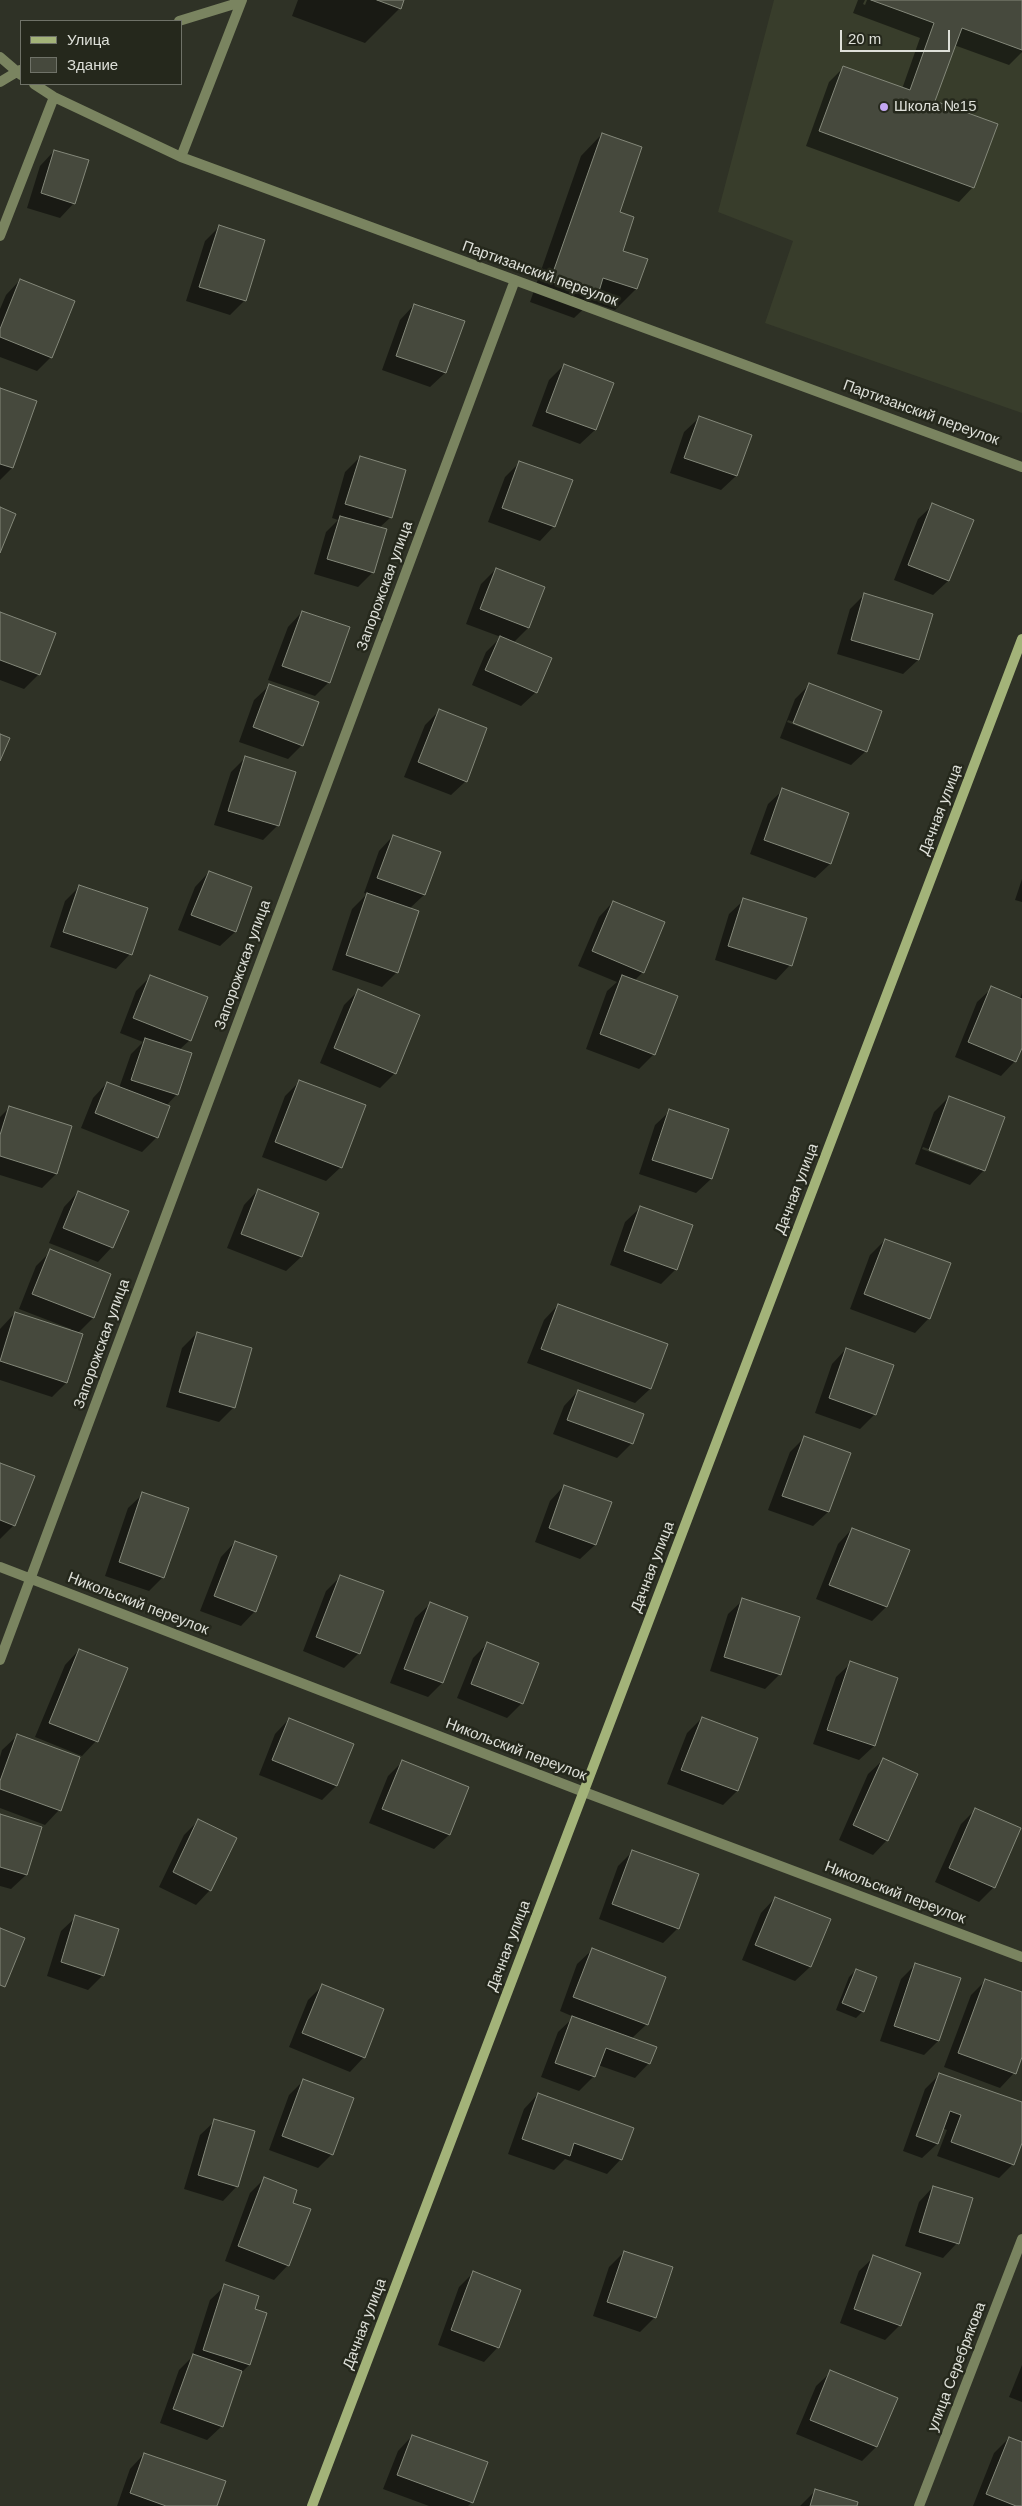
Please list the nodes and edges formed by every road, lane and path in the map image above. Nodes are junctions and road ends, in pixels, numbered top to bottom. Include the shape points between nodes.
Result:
1 (242, 1) edge
2 (182, 20) edge
3 (0, 57) edge
4 (20, 72) edge
5 (0, 82) edge
6 (36, 85) edge
7 (54, 97) junction
8 (181, 157) junction
9 (0, 236) edge
10 (515, 280) junction
11 (1022, 467) edge
12 (1022, 639) edge
13 (0, 1568) edge
14 (31, 1579) junction
15 (0, 1660) edge
16 (584, 1792) junction
17 (1022, 1957) edge
18 (1022, 2239) edge
19 (312, 2506) edge
20 (919, 2506) edge

1 - 2 street
1 - 8 street
3 - 4 street
4 - 5 street
6 - 7 street, Партизанский переулок
7 - 8 street, Партизанский переулок
7 - 9 street
8 - 10 street, Партизанский переулок
10 - 11 street, Партизанский переулок
10 - 14 street, Запорожская улица
12 - 16 street, Дачная улица
13 - 14 street, Никольский переулок
14 - 15 street, Запорожская улица
14 - 16 street, Никольский переулок
16 - 17 street, Никольский переулок
16 - 19 street, Дачная улица
18 - 20 street, улица Серебрякова

